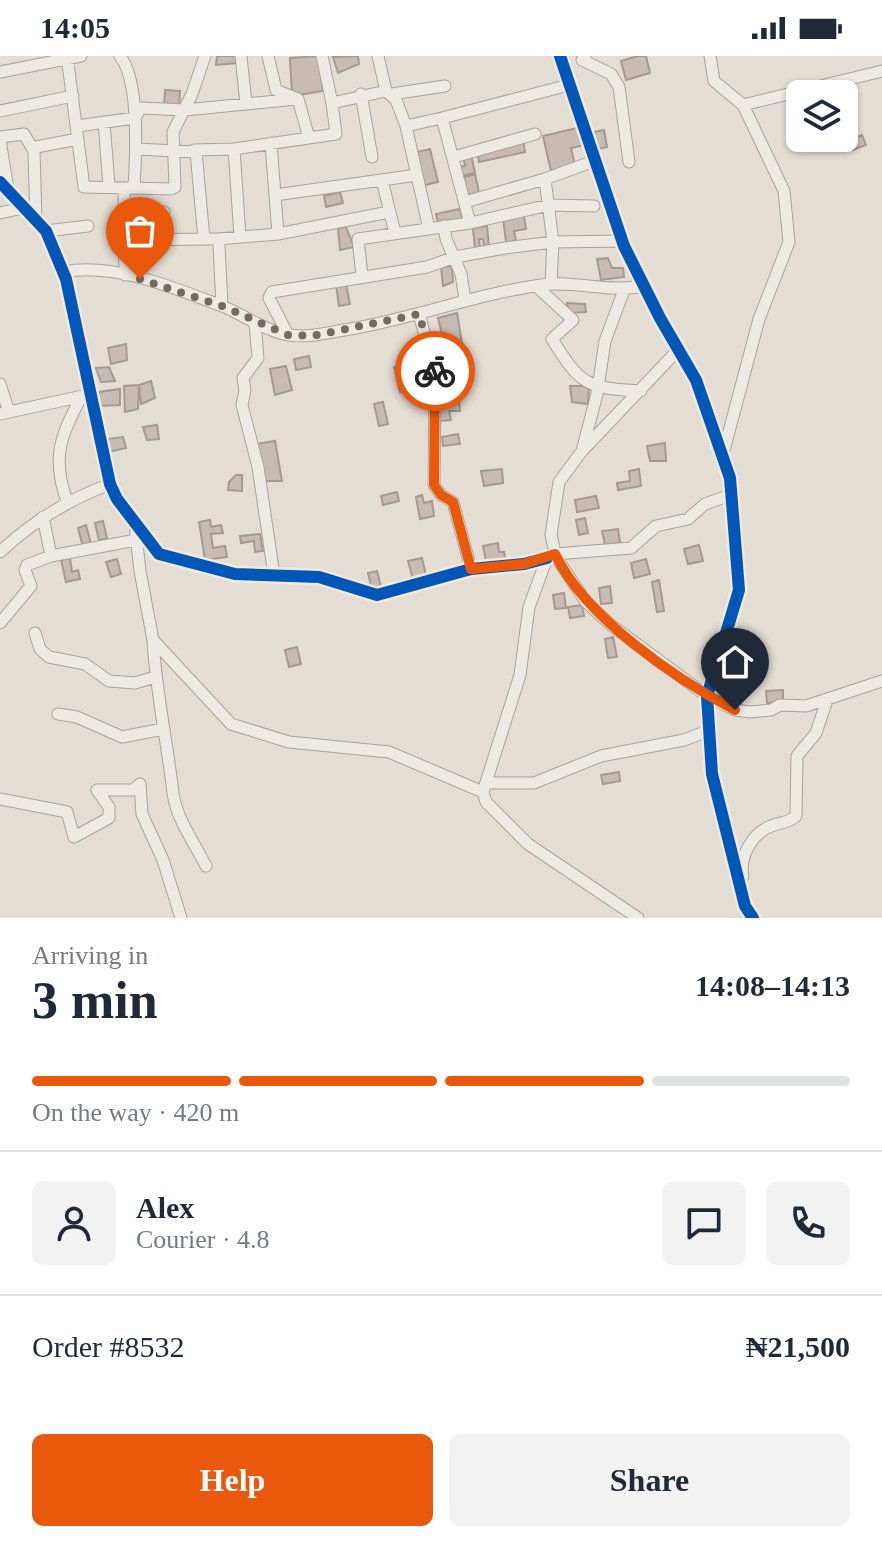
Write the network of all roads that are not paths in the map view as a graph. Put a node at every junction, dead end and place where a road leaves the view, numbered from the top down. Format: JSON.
{"nodes":[{"id":1,"x":67,"y":56,"type":"edge"},
{"id":2,"x":81,"y":56,"type":"edge"},
{"id":3,"x":120,"y":56,"type":"edge"},
{"id":4,"x":205,"y":56,"type":"edge"},
{"id":5,"x":241,"y":56,"type":"edge"},
{"id":6,"x":268,"y":56,"type":"edge"},
{"id":7,"x":322,"y":56,"type":"edge"},
{"id":8,"x":378,"y":56,"type":"edge"},
{"id":9,"x":560,"y":56,"type":"edge"},
{"id":10,"x":710,"y":56,"type":"edge"},
{"id":11,"x":873,"y":56,"type":"edge"},
{"id":12,"x":581,"y":57,"type":"edge"},
{"id":13,"x":26,"y":60,"type":"edge"},
{"id":14,"x":879,"y":71,"type":"edge"},
{"id":15,"x":0,"y":72,"type":"edge"},
{"id":16,"x":569,"y":85,"type":"junction"},
{"id":17,"x":445,"y":86,"type":"dead end"},
{"id":18,"x":389,"y":93,"type":"junction"},
{"id":19,"x":361,"y":94,"type":"junction"},
{"id":20,"x":73,"y":96,"type":"junction"},
{"id":21,"x":296,"y":99,"type":"junction"},
{"id":22,"x":332,"y":103,"type":"junction"},
{"id":23,"x":246,"y":104,"type":"junction"},
{"id":24,"x":743,"y":105,"type":"junction"},
{"id":25,"x":185,"y":110,"type":"junction"},
{"id":26,"x":0,"y":111,"type":"edge"},
{"id":27,"x":135,"y":118,"type":"junction"},
{"id":28,"x":442,"y":118,"type":"junction"},
{"id":29,"x":104,"y":122,"type":"junction"},
{"id":30,"x":77,"y":126,"type":"junction"},
{"id":31,"x":406,"y":126,"type":"junction"},
{"id":32,"x":535,"y":134,"type":"dead end"},
{"id":33,"x":0,"y":138,"type":"edge"},
{"id":34,"x":309,"y":138,"type":"junction"},
{"id":35,"x":78,"y":139,"type":"junction"},
{"id":36,"x":271,"y":143,"type":"junction"},
{"id":37,"x":136,"y":149,"type":"junction"},
{"id":38,"x":234,"y":149,"type":"junction"},
{"id":39,"x":173,"y":150,"type":"junction"},
{"id":40,"x":194,"y":150,"type":"junction"},
{"id":41,"x":34,"y":151,"type":"junction"},
{"id":42,"x":372,"y":157,"type":"dead end"},
{"id":43,"x":454,"y":157,"type":"junction"},
{"id":44,"x":594,"y":161,"type":"junction"},
{"id":45,"x":629,"y":162,"type":"dead end"},
{"id":46,"x":417,"y":175,"type":"junction"},
{"id":47,"x":545,"y":179,"type":"junction"},
{"id":48,"x":382,"y":180,"type":"junction"},
{"id":49,"x":4,"y":186,"type":"edge"},
{"id":50,"x":109,"y":186,"type":"junction"},
{"id":51,"x":129,"y":188,"type":"junction"},
{"id":52,"x":275,"y":195,"type":"junction"},
{"id":53,"x":465,"y":202,"type":"junction"},
{"id":54,"x":549,"y":205,"type":"junction"},
{"id":55,"x":594,"y":206,"type":"dead end"},
{"id":56,"x":23,"y":208,"type":"junction"},
{"id":57,"x":126,"y":209,"type":"junction"},
{"id":58,"x":164,"y":212,"type":"dead end"},
{"id":59,"x":389,"y":212,"type":"junction"},
{"id":60,"x":0,"y":213,"type":"edge"},
{"id":61,"x":36,"y":221,"type":"junction"},
{"id":62,"x":470,"y":223,"type":"junction"},
{"id":63,"x":88,"y":226,"type":"dead end"},
{"id":64,"x":444,"y":226,"type":"junction"},
{"id":65,"x":429,"y":229,"type":"junction"},
{"id":66,"x":46,"y":231,"type":"junction"},
{"id":67,"x":395,"y":233,"type":"junction"},
{"id":68,"x":278,"y":234,"type":"junction"},
{"id":69,"x":240,"y":237,"type":"junction"},
{"id":70,"x":204,"y":239,"type":"junction"},
{"id":71,"x":218,"y":239,"type":"junction"},
{"id":72,"x":125,"y":240,"type":"junction"},
{"id":73,"x":622,"y":241,"type":"junction"},
{"id":74,"x":553,"y":242,"type":"junction"},
{"id":75,"x":455,"y":257,"type":"junction"},
{"id":76,"x":63,"y":272,"type":"junction"},
{"id":77,"x":125,"y":275,"type":"junction"},
{"id":78,"x":362,"y":276,"type":"junction"},
{"id":79,"x":551,"y":284,"type":"junction"},
{"id":80,"x":536,"y":286,"type":"junction"},
{"id":81,"x":644,"y":286,"type":"junction"},
{"id":82,"x":624,"y":290,"type":"junction"},
{"id":83,"x":465,"y":300,"type":"junction"},
{"id":84,"x":222,"y":306,"type":"junction"},
{"id":85,"x":419,"y":314,"type":"junction"},
{"id":86,"x":255,"y":323,"type":"junction"},
{"id":87,"x":288,"y":335,"type":"junction"},
{"id":88,"x":678,"y":350,"type":"junction"},
{"id":89,"x":0,"y":384,"type":"edge"},
{"id":90,"x":597,"y":389,"type":"junction"},
{"id":91,"x":641,"y":391,"type":"junction"},
{"id":92,"x":86,"y":396,"type":"junction"},
{"id":93,"x":4,"y":413,"type":"edge"},
{"id":94,"x":582,"y":451,"type":"junction"},
{"id":95,"x":723,"y":455,"type":"junction"},
{"id":96,"x":110,"y":484,"type":"junction"},
{"id":97,"x":733,"y":494,"type":"junction"},
{"id":98,"x":67,"y":501,"type":"junction"},
{"id":99,"x":43,"y":517,"type":"junction"},
{"id":100,"x":135,"y":524,"type":"junction"},
{"id":101,"x":136,"y":540,"type":"junction"},
{"id":102,"x":0,"y":552,"type":"edge"},
{"id":103,"x":51,"y":556,"type":"junction"},
{"id":104,"x":551,"y":556,"type":"junction"},
{"id":105,"x":471,"y":569,"type":"junction"},
{"id":106,"x":274,"y":575,"type":"junction"},
{"id":107,"x":0,"y":623,"type":"edge"},
{"id":108,"x":35,"y":633,"type":"dead end"},
{"id":109,"x":153,"y":640,"type":"junction"},
{"id":110,"x":155,"y":677,"type":"junction"},
{"id":111,"x":882,"y":681,"type":"edge"},
{"id":112,"x":707,"y":696,"type":"junction"},
{"id":113,"x":827,"y":700,"type":"junction"},
{"id":114,"x":58,"y":714,"type":"dead end"},
{"id":115,"x":163,"y":729,"type":"junction"},
{"id":116,"x":710,"y":730,"type":"junction"},
{"id":117,"x":484,"y":788,"type":"junction"},
{"id":118,"x":0,"y":799,"type":"edge"},
{"id":119,"x":206,"y":866,"type":"dead end"},
{"id":120,"x":743,"y":876,"type":"dead end"},
{"id":121,"x":181,"y":918,"type":"edge"},
{"id":122,"x":638,"y":918,"type":"edge"},
{"id":123,"x":753,"y":918,"type":"edge"}],
"edges":[{"from":1,"to":2,"type":"street"},
{"from":1,"to":13,"type":"street"},
{"from":1,"to":20,"type":"street"},
{"from":3,"to":27,"type":"street"},
{"from":4,"to":25,"type":"street"},
{"from":5,"to":23,"type":"street"},
{"from":6,"to":21,"type":"street"},
{"from":7,"to":22,"type":"street"},
{"from":8,"to":18,"type":"street"},
{"from":9,"to":16,"type":"street"},
{"from":10,"to":24,"type":"street"},
{"from":11,"to":14,"type":"street"},
{"from":12,"to":45,"type":"street"},
{"from":13,"to":15,"type":"street"},
{"from":14,"to":24,"type":"street"},
{"from":16,"to":28,"type":"street"},
{"from":16,"to":44,"type":"street"},
{"from":17,"to":18,"type":"street"},
{"from":18,"to":19,"type":"street"},
{"from":18,"to":31,"type":"street"},
{"from":19,"to":22,"type":"street"},
{"from":19,"to":42,"type":"street"},
{"from":20,"to":26,"type":"street"},
{"from":20,"to":30,"type":"street"},
{"from":21,"to":23,"type":"street"},
{"from":21,"to":34,"type":"street"},
{"from":22,"to":34,"type":"street"},
{"from":23,"to":25,"type":"street"},
{"from":24,"to":95,"type":"street"},
{"from":25,"to":27,"type":"street"},
{"from":25,"to":39,"type":"street"},
{"from":27,"to":29,"type":"street"},
{"from":27,"to":37,"type":"street"},
{"from":28,"to":31,"type":"street"},
{"from":28,"to":43,"type":"street"},
{"from":29,"to":30,"type":"street"},
{"from":29,"to":50,"type":"street"},
{"from":30,"to":35,"type":"street"},
{"from":31,"to":46,"type":"street"},
{"from":32,"to":43,"type":"street"},
{"from":33,"to":41,"type":"street"},
{"from":33,"to":49,"type":"street"},
{"from":34,"to":36,"type":"street"},
{"from":35,"to":41,"type":"street"},
{"from":35,"to":50,"type":"street"},
{"from":36,"to":38,"type":"street"},
{"from":36,"to":52,"type":"street"},
{"from":37,"to":39,"type":"street"},
{"from":37,"to":51,"type":"street"},
{"from":38,"to":40,"type":"street"},
{"from":38,"to":69,"type":"street"},
{"from":39,"to":40,"type":"street"},
{"from":39,"to":51,"type":"street"},
{"from":40,"to":70,"type":"street"},
{"from":41,"to":61,"type":"street"},
{"from":43,"to":53,"type":"street"},
{"from":44,"to":47,"type":"street"},
{"from":44,"to":73,"type":"street"},
{"from":46,"to":48,"type":"street"},
{"from":46,"to":65,"type":"street"},
{"from":47,"to":53,"type":"street"},
{"from":47,"to":54,"type":"street"},
{"from":48,"to":52,"type":"street"},
{"from":48,"to":59,"type":"street"},
{"from":49,"to":56,"type":"street"},
{"from":50,"to":51,"type":"street"},
{"from":51,"to":57,"type":"street"},
{"from":52,"to":68,"type":"street"},
{"from":53,"to":62,"type":"street"},
{"from":54,"to":55,"type":"street"},
{"from":54,"to":62,"type":"street"},
{"from":54,"to":74,"type":"street"},
{"from":56,"to":60,"type":"street"},
{"from":56,"to":61,"type":"street"},
{"from":57,"to":58,"type":"street"},
{"from":57,"to":72,"type":"street"},
{"from":59,"to":67,"type":"street"},
{"from":59,"to":68,"type":"street"},
{"from":61,"to":66,"type":"street"},
{"from":62,"to":64,"type":"street"},
{"from":63,"to":66,"type":"street"},
{"from":64,"to":65,"type":"street"},
{"from":64,"to":75,"type":"street"},
{"from":65,"to":67,"type":"street"},
{"from":66,"to":76,"type":"street"},
{"from":67,"to":78,"type":"street"},
{"from":68,"to":69,"type":"street"},
{"from":69,"to":71,"type":"street"},
{"from":70,"to":71,"type":"street"},
{"from":70,"to":72,"type":"street"},
{"from":71,"to":84,"type":"street"},
{"from":72,"to":77,"type":"street"},
{"from":73,"to":74,"type":"street"},
{"from":73,"to":81,"type":"street"},
{"from":74,"to":75,"type":"street"},
{"from":74,"to":79,"type":"street"},
{"from":75,"to":78,"type":"street"},
{"from":75,"to":83,"type":"street"},
{"from":76,"to":77,"type":"street"},
{"from":76,"to":92,"type":"street"},
{"from":77,"to":84,"type":"street"},
{"from":78,"to":87,"type":"street"},
{"from":79,"to":80,"type":"street"},
{"from":79,"to":82,"type":"street"},
{"from":80,"to":83,"type":"street"},
{"from":80,"to":90,"type":"street"},
{"from":81,"to":82,"type":"street"},
{"from":81,"to":88,"type":"street"},
{"from":82,"to":90,"type":"street"},
{"from":83,"to":85,"type":"street"},
{"from":84,"to":86,"type":"street"},
{"from":85,"to":87,"type":"street"},
{"from":85,"to":105,"type":"street"},
{"from":86,"to":87,"type":"street"},
{"from":86,"to":106,"type":"street"},
{"from":88,"to":91,"type":"street"},
{"from":88,"to":95,"type":"street"},
{"from":89,"to":93,"type":"street"},
{"from":90,"to":91,"type":"street"},
{"from":90,"to":94,"type":"street"},
{"from":91,"to":94,"type":"street"},
{"from":92,"to":93,"type":"street"},
{"from":92,"to":96,"type":"street"},
{"from":92,"to":98,"type":"street"},
{"from":94,"to":104,"type":"street"},
{"from":95,"to":97,"type":"street"},
{"from":96,"to":98,"type":"street"},
{"from":96,"to":100,"type":"street"},
{"from":97,"to":104,"type":"street"},
{"from":97,"to":112,"type":"street"},
{"from":98,"to":99,"type":"street"},
{"from":99,"to":102,"type":"street"},
{"from":99,"to":103,"type":"street"},
{"from":100,"to":101,"type":"street"},
{"from":100,"to":106,"type":"street"},
{"from":101,"to":103,"type":"street"},
{"from":101,"to":109,"type":"street"},
{"from":103,"to":107,"type":"street"},
{"from":104,"to":105,"type":"street"},
{"from":104,"to":112,"type":"street"},
{"from":104,"to":117,"type":"street"},
{"from":105,"to":106,"type":"street"},
{"from":108,"to":110,"type":"street"},
{"from":109,"to":110,"type":"street"},
{"from":109,"to":117,"type":"street"},
{"from":110,"to":115,"type":"street"},
{"from":111,"to":113,"type":"street"},
{"from":112,"to":113,"type":"street"},
{"from":112,"to":116,"type":"street"},
{"from":113,"to":120,"type":"street"},
{"from":114,"to":115,"type":"street"},
{"from":115,"to":119,"type":"street"},
{"from":116,"to":117,"type":"street"},
{"from":116,"to":123,"type":"street"},
{"from":117,"to":122,"type":"street"},
{"from":118,"to":121,"type":"street"}]}
